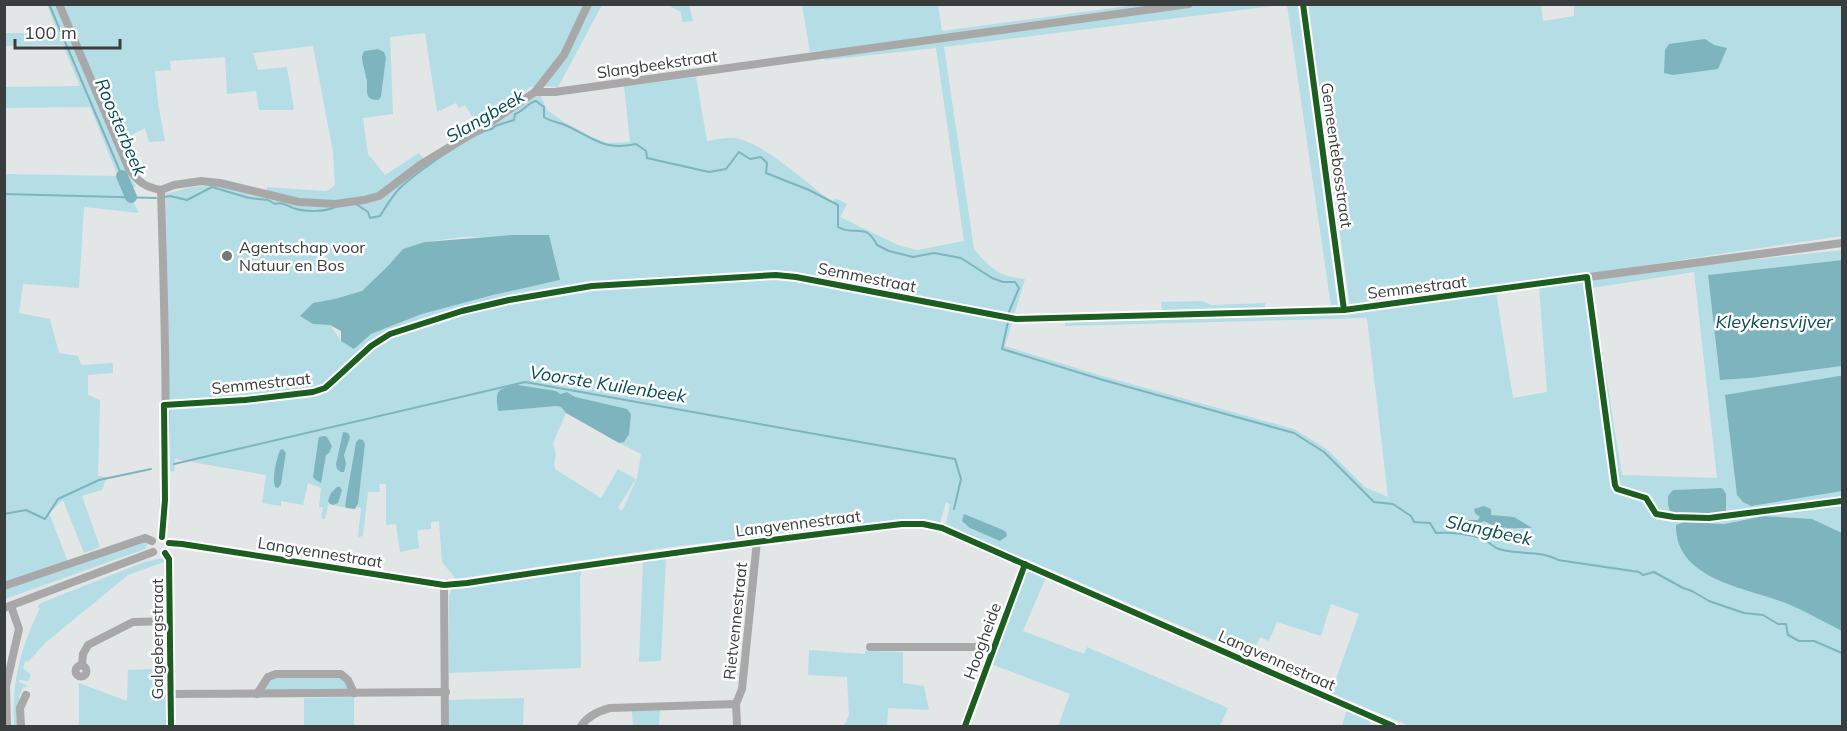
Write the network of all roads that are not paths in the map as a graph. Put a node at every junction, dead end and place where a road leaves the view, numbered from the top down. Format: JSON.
{"nodes":[{"id":1,"x":59,"y":4,"type":"edge"},
{"id":2,"x":588,"y":4,"type":"edge"},
{"id":3,"x":1189,"y":4,"type":"edge"},
{"id":4,"x":1303,"y":4,"type":"edge"},
{"id":5,"x":535,"y":92,"type":"junction"},
{"id":6,"x":160,"y":190,"type":"junction"},
{"id":7,"x":1842,"y":243,"type":"edge"},
{"id":8,"x":1344,"y":310,"type":"junction"},
{"id":9,"x":164,"y":405,"type":"junction"},
{"id":10,"x":162,"y":537,"type":"junction"},
{"id":11,"x":152,"y":541,"type":"junction"},
{"id":12,"x":757,"y":541,"type":"junction"},
{"id":13,"x":169,"y":543,"type":"junction"},
{"id":14,"x":153,"y":552,"type":"junction"},
{"id":15,"x":165,"y":553,"type":"junction"},
{"id":16,"x":1025,"y":564,"type":"junction"},
{"id":17,"x":444,"y":585,"type":"junction"},
{"id":18,"x":4,"y":586,"type":"edge"},
{"id":19,"x":8,"y":607,"type":"edge"},
{"id":20,"x":170,"y":621,"type":"junction"},
{"id":21,"x":870,"y":647,"type":"dead end"},
{"id":22,"x":994,"y":649,"type":"junction"},
{"id":23,"x":82,"y":665,"type":"dead end"},
{"id":24,"x":446,"y":692,"type":"junction"},
{"id":25,"x":354,"y":693,"type":"junction"},
{"id":26,"x":171,"y":694,"type":"junction"},
{"id":27,"x":257,"y":694,"type":"junction"},
{"id":28,"x":26,"y":695,"type":"dead end"},
{"id":29,"x":736,"y":704,"type":"junction"},
{"id":30,"x":590,"y":717,"type":"junction"},
{"id":31,"x":7,"y":726,"type":"edge"},
{"id":32,"x":21,"y":726,"type":"edge"},
{"id":33,"x":171,"y":726,"type":"edge"},
{"id":34,"x":446,"y":726,"type":"edge"},
{"id":35,"x":581,"y":726,"type":"edge"},
{"id":36,"x":594,"y":726,"type":"edge"},
{"id":37,"x":737,"y":726,"type":"edge"},
{"id":38,"x":965,"y":726,"type":"edge"},
{"id":39,"x":1393,"y":726,"type":"edge"}],
"edges":[{"from":1,"to":6,"type":"street"},
{"from":2,"to":5,"type":"street"},
{"from":3,"to":5,"type":"street","name":"Slangbeekstraat"},
{"from":4,"to":8,"type":"street","name":"Gemeentebosstraat"},
{"from":5,"to":6,"type":"street"},
{"from":6,"to":9,"type":"street"},
{"from":7,"to":8,"type":"street","name":"Semmestraat"},
{"from":8,"to":9,"type":"street","name":"Semmestraat"},
{"from":9,"to":10,"type":"street"},
{"from":10,"to":11,"type":"street"},
{"from":10,"to":13,"type":"street"},
{"from":11,"to":14,"type":"street"},
{"from":11,"to":18,"type":"street"},
{"from":12,"to":16,"type":"street","name":"Langvennestraat"},
{"from":12,"to":17,"type":"street","name":"Langvennestraat"},
{"from":12,"to":29,"type":"street","name":"Rietvennestraat"},
{"from":13,"to":15,"type":"street"},
{"from":13,"to":17,"type":"street","name":"Langvennestraat"},
{"from":14,"to":15,"type":"street"},
{"from":14,"to":19,"type":"street"},
{"from":15,"to":20,"type":"street","name":"Galgebergstraat"},
{"from":16,"to":22,"type":"street","name":"Hoogheide"},
{"from":16,"to":39,"type":"street","name":"Langvennestraat"},
{"from":17,"to":24,"type":"street"},
{"from":19,"to":31,"type":"street"},
{"from":20,"to":23,"type":"street"},
{"from":20,"to":26,"type":"street","name":"Galgebergstraat"},
{"from":21,"to":22,"type":"street"},
{"from":22,"to":38,"type":"street","name":"Hoogheide"},
{"from":24,"to":25,"type":"street"},
{"from":24,"to":34,"type":"street"},
{"from":25,"to":27,"type":"street"},
{"from":25,"to":27,"type":"street"},
{"from":26,"to":27,"type":"street"},
{"from":26,"to":33,"type":"street","name":"Galgebergstraat"},
{"from":28,"to":32,"type":"street"},
{"from":29,"to":30,"type":"street","name":"Rietvennestraat"},
{"from":29,"to":37,"type":"street","name":"Rietvennestraat"},
{"from":30,"to":35,"type":"street"},
{"from":30,"to":36,"type":"street"}]}
